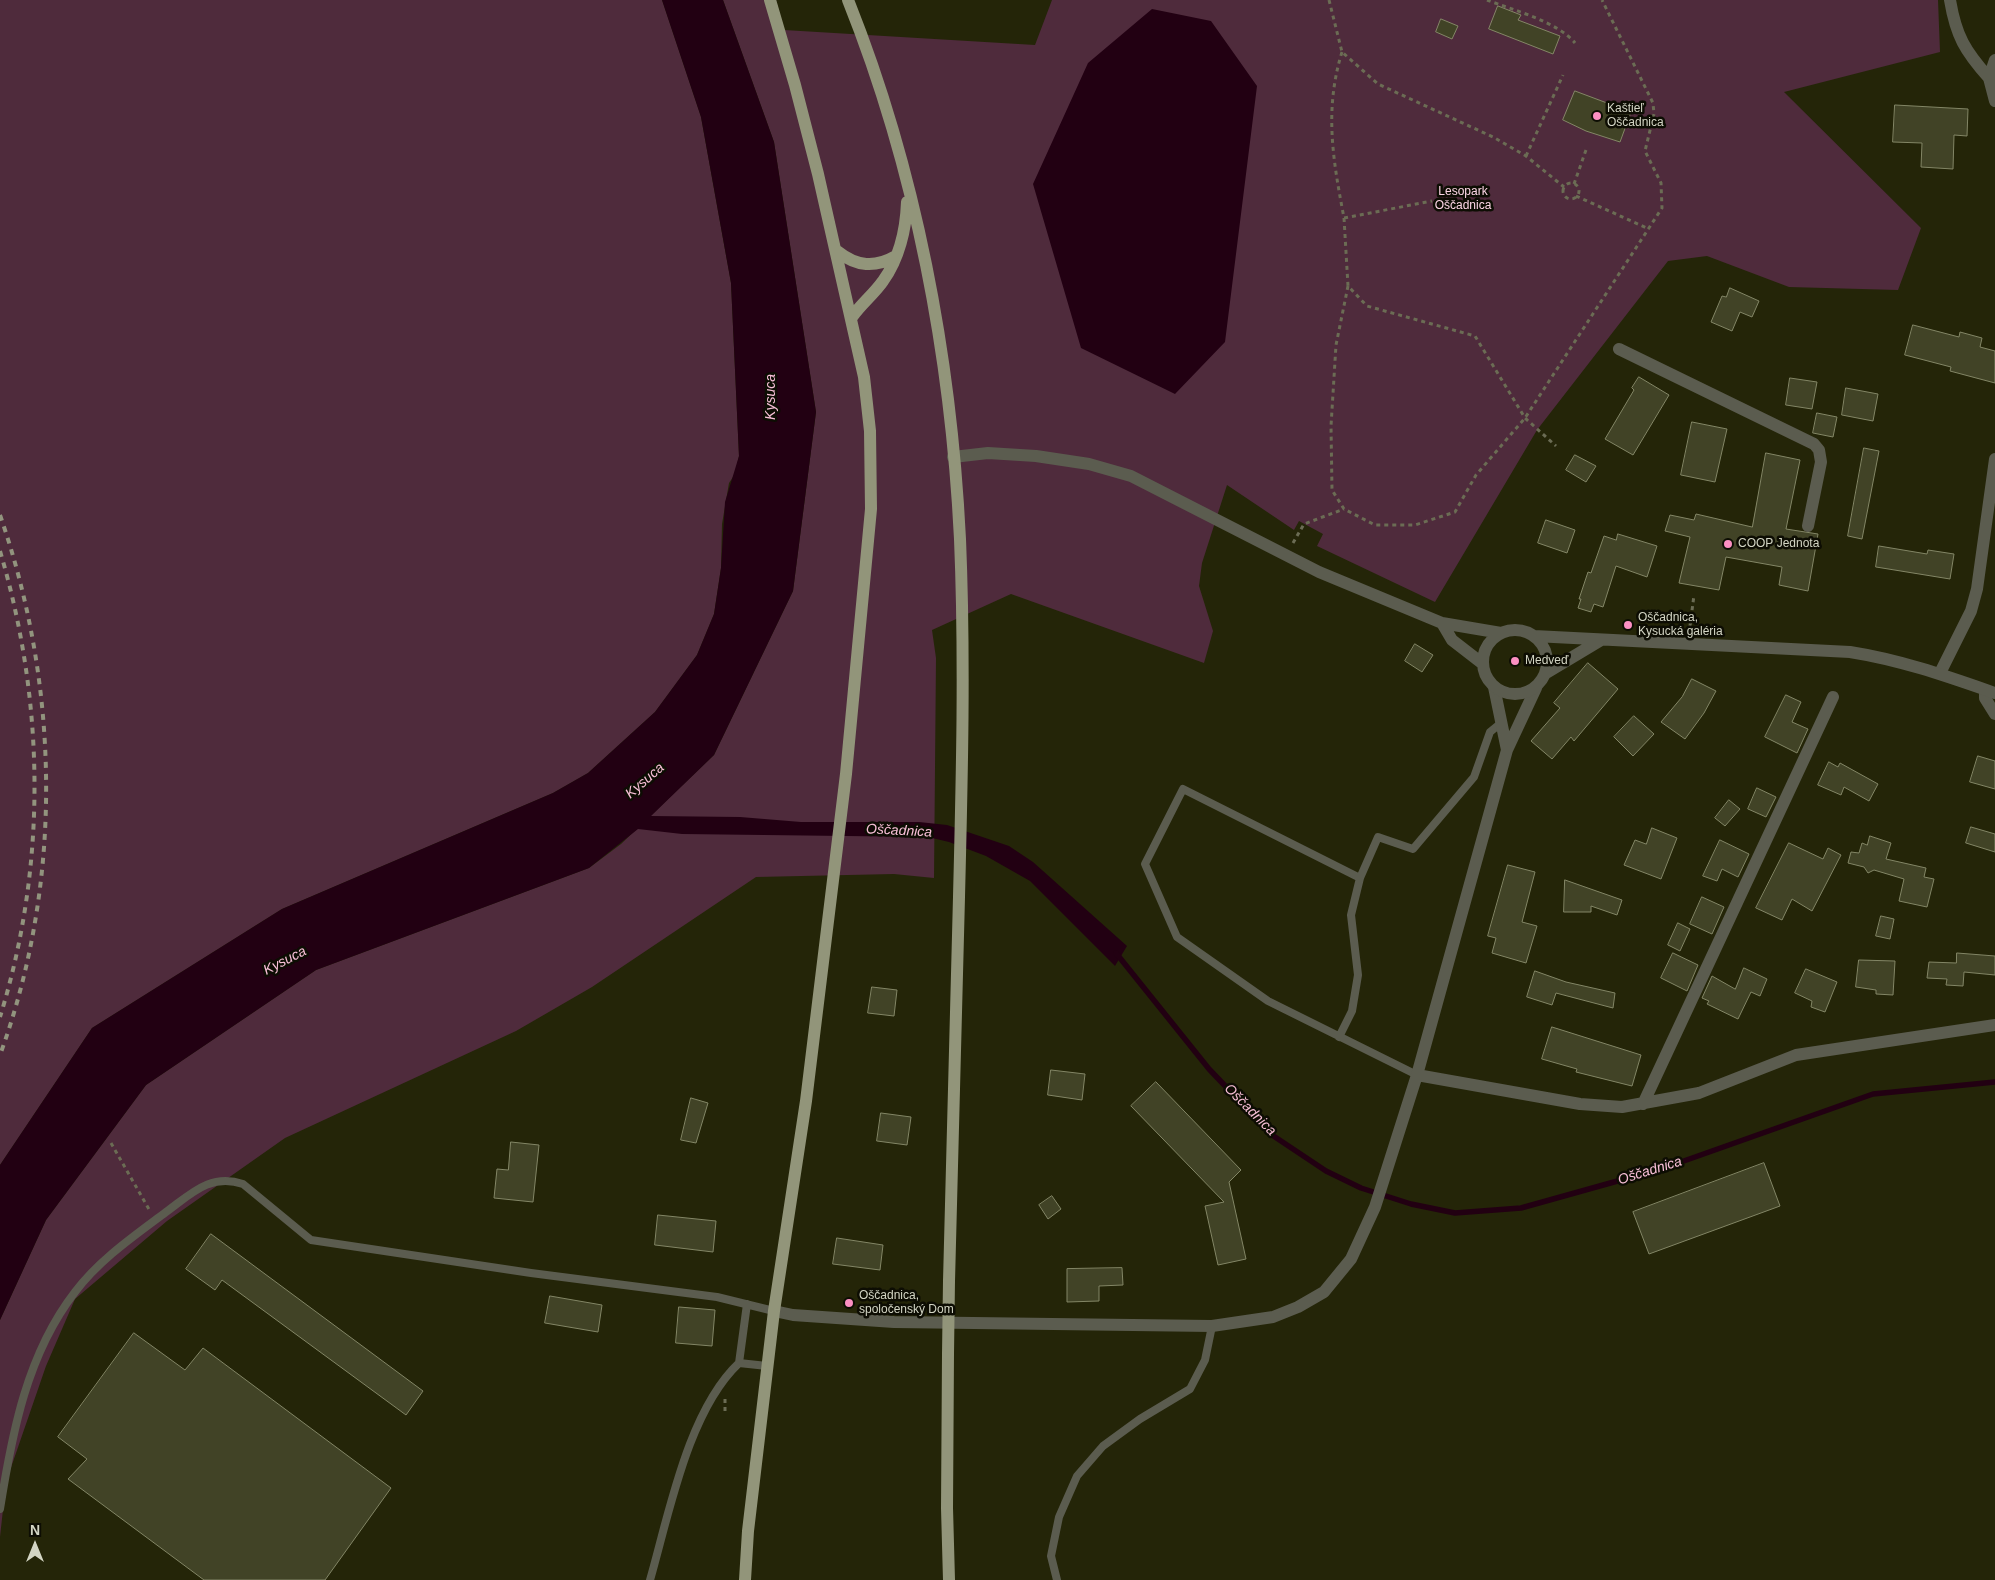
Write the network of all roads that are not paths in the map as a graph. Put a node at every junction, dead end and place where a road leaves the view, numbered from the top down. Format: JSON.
{"nodes":[{"id":1,"x":770,"y":0,"type":"edge"},
{"id":2,"x":848,"y":0,"type":"edge"},
{"id":3,"x":1950,"y":0,"type":"edge"},
{"id":4,"x":1995,"y":60,"type":"edge"},
{"id":5,"x":1989,"y":78,"type":"junction"},
{"id":6,"x":1995,"y":101,"type":"edge"},
{"id":7,"x":908,"y":188,"type":"junction"},
{"id":8,"x":837,"y":251,"type":"junction"},
{"id":9,"x":896,"y":256,"type":"junction"},
{"id":10,"x":852,"y":317,"type":"junction"},
{"id":11,"x":1619,"y":349,"type":"dead end"},
{"id":12,"x":953,"y":457,"type":"junction"},
{"id":13,"x":1995,"y":459,"type":"edge"},
{"id":14,"x":1808,"y":526,"type":"dead end"},
{"id":15,"x":1442,"y":622,"type":"junction"},
{"id":16,"x":1501,"y":633,"type":"junction"},
{"id":17,"x":1534,"y":636,"type":"junction"},
{"id":18,"x":1601,"y":640,"type":"junction"},
{"id":19,"x":1483,"y":664,"type":"junction"},
{"id":20,"x":1546,"y":673,"type":"junction"},
{"id":21,"x":1940,"y":673,"type":"junction"},
{"id":22,"x":1494,"y":687,"type":"junction"},
{"id":23,"x":1536,"y":688,"type":"junction"},
{"id":24,"x":1990,"y":691,"type":"edge"},
{"id":25,"x":1833,"y":697,"type":"dead end"},
{"id":26,"x":1995,"y":714,"type":"edge"},
{"id":27,"x":1502,"y":723,"type":"junction"},
{"id":28,"x":1507,"y":750,"type":"junction"},
{"id":29,"x":1360,"y":878,"type":"junction"},
{"id":30,"x":1995,"y":1025,"type":"edge"},
{"id":31,"x":1339,"y":1037,"type":"junction"},
{"id":32,"x":1417,"y":1075,"type":"junction"},
{"id":33,"x":1644,"y":1104,"type":"junction"},
{"id":34,"x":747,"y":1304,"type":"junction"},
{"id":35,"x":774,"y":1311,"type":"junction"},
{"id":36,"x":1212,"y":1326,"type":"junction"},
{"id":37,"x":739,"y":1364,"type":"junction"},
{"id":38,"x":767,"y":1366,"type":"junction"},
{"id":39,"x":0,"y":1509,"type":"edge"},
{"id":40,"x":650,"y":1580,"type":"edge"},
{"id":41,"x":745,"y":1580,"type":"edge"},
{"id":42,"x":949,"y":1580,"type":"edge"},
{"id":43,"x":1057,"y":1580,"type":"edge"}],
"edges":[{"from":1,"to":8,"type":"main road"},
{"from":2,"to":7,"type":"main road"},
{"from":3,"to":5,"type":"street"},
{"from":4,"to":5,"type":"street"},
{"from":5,"to":6,"type":"street"},
{"from":7,"to":9,"type":"main road"},
{"from":7,"to":12,"type":"main road"},
{"from":8,"to":9,"type":"main road"},
{"from":8,"to":10,"type":"main road"},
{"from":9,"to":10,"type":"main road"},
{"from":10,"to":35,"type":"main road"},
{"from":11,"to":14,"type":"street"},
{"from":12,"to":15,"type":"street"},
{"from":12,"to":42,"type":"main road","bridge":true},
{"from":13,"to":21,"type":"street"},
{"from":15,"to":16,"type":"street"},
{"from":15,"to":19,"type":"street"},
{"from":16,"to":17,"type":"street"},
{"from":16,"to":19,"type":"street"},
{"from":17,"to":18,"type":"street"},
{"from":17,"to":20,"type":"street"},
{"from":18,"to":20,"type":"street"},
{"from":18,"to":21,"type":"street"},
{"from":19,"to":22,"type":"street"},
{"from":20,"to":23,"type":"street"},
{"from":21,"to":24,"type":"street"},
{"from":22,"to":23,"type":"street"},
{"from":22,"to":27,"type":"street"},
{"from":23,"to":28,"type":"street"},
{"from":24,"to":26,"type":"street"},
{"from":25,"to":33,"type":"street"},
{"from":27,"to":28,"type":"street"},
{"from":27,"to":29,"type":"lane"},
{"from":28,"to":32,"type":"street"},
{"from":29,"to":31,"type":"lane"},
{"from":29,"to":31,"type":"lane"},
{"from":30,"to":33,"type":"street"},
{"from":31,"to":32,"type":"lane"},
{"from":32,"to":33,"type":"street"},
{"from":32,"to":36,"type":"street"},
{"from":34,"to":35,"type":"lane"},
{"from":34,"to":37,"type":"lane"},
{"from":34,"to":39,"type":"lane"},
{"from":35,"to":36,"type":"street"},
{"from":35,"to":38,"type":"main road"},
{"from":36,"to":43,"type":"lane"},
{"from":37,"to":38,"type":"lane"},
{"from":37,"to":40,"type":"lane"},
{"from":38,"to":41,"type":"main road"}]}
